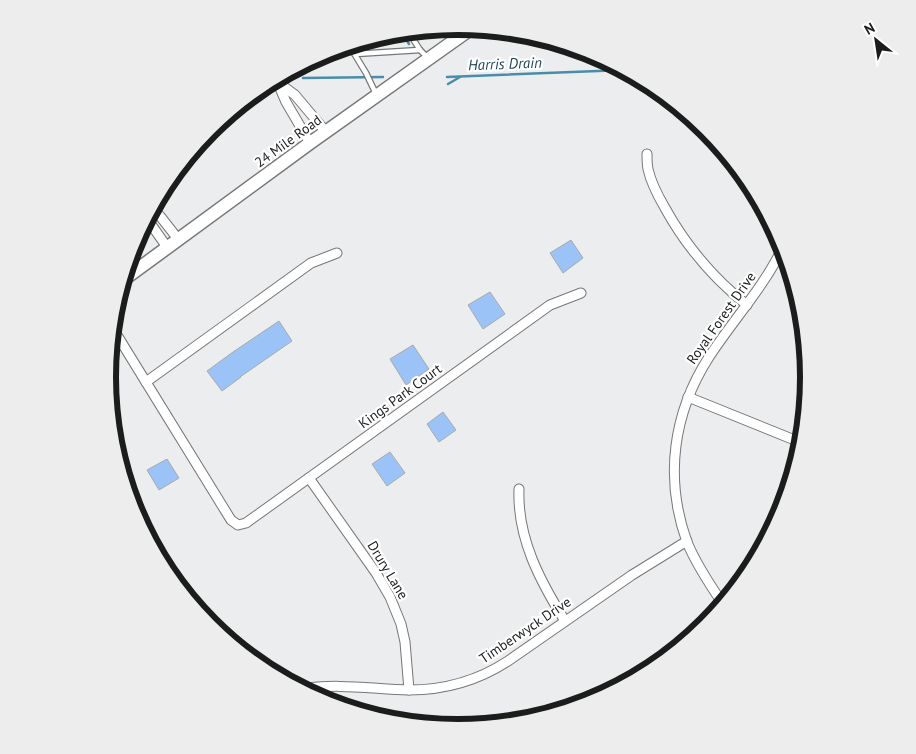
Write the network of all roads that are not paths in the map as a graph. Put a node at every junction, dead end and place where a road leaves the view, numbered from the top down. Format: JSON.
{"nodes":[{"id":1,"x":458,"y":35,"type":"edge"},
{"id":2,"x":413,"y":38,"type":"edge"},
{"id":3,"x":354,"y":51,"type":"edge"},
{"id":4,"x":356,"y":54,"type":"junction"},
{"id":5,"x":424,"y":54,"type":"junction"},
{"id":6,"x":282,"y":84,"type":"edge"},
{"id":7,"x":279,"y":86,"type":"edge"},
{"id":8,"x":377,"y":96,"type":"junction"},
{"id":9,"x":326,"y":132,"type":"junction"},
{"id":10,"x":310,"y":143,"type":"junction"},
{"id":11,"x":647,"y":154,"type":"dead end"},
{"id":12,"x":157,"y":215,"type":"edge"},
{"id":13,"x":152,"y":225,"type":"edge"},
{"id":14,"x":173,"y":243,"type":"junction"},
{"id":15,"x":337,"y":253,"type":"dead end"},
{"id":16,"x":778,"y":256,"type":"edge"},
{"id":17,"x":132,"y":273,"type":"edge"},
{"id":18,"x":581,"y":293,"type":"dead end"},
{"id":19,"x":747,"y":305,"type":"junction"},
{"id":20,"x":119,"y":338,"type":"edge"},
{"id":21,"x":146,"y":382,"type":"junction"},
{"id":22,"x":688,"y":397,"type":"junction"},
{"id":23,"x":794,"y":440,"type":"edge"},
{"id":24,"x":309,"y":478,"type":"junction"},
{"id":25,"x":519,"y":489,"type":"dead end"},
{"id":26,"x":687,"y":541,"type":"junction"},
{"id":27,"x":719,"y":597,"type":"edge"},
{"id":28,"x":565,"y":621,"type":"junction"},
{"id":29,"x":315,"y":687,"type":"edge"},
{"id":30,"x":409,"y":690,"type":"junction"}],
"edges":[{"from":1,"to":5,"type":"street","name":"24 Mile Road"},
{"from":2,"to":5,"type":"lane"},
{"from":3,"to":4,"type":"lane"},
{"from":4,"to":5,"type":"lane"},
{"from":4,"to":8,"type":"lane"},
{"from":5,"to":8,"type":"street","name":"24 Mile Road"},
{"from":6,"to":9,"type":"street"},
{"from":7,"to":10,"type":"street"},
{"from":8,"to":9,"type":"street","name":"24 Mile Road"},
{"from":9,"to":10,"type":"street","name":"24 Mile Road"},
{"from":10,"to":14,"type":"street","name":"24 Mile Road"},
{"from":11,"to":19,"type":"street"},
{"from":12,"to":14,"type":"street"},
{"from":13,"to":14,"type":"street"},
{"from":14,"to":17,"type":"street","name":"24 Mile Road"},
{"from":15,"to":21,"type":"street"},
{"from":16,"to":19,"type":"street","name":"Royal Forest Drive"},
{"from":18,"to":24,"type":"street","name":"Kings Park Court"},
{"from":19,"to":22,"type":"street","name":"Royal Forest Drive"},
{"from":20,"to":21,"type":"street"},
{"from":21,"to":24,"type":"street","name":"Kings Park Court"},
{"from":22,"to":23,"type":"street"},
{"from":22,"to":26,"type":"street","name":"Royal Forest Drive"},
{"from":24,"to":30,"type":"street","name":"Drury Lane"},
{"from":25,"to":28,"type":"street"},
{"from":26,"to":27,"type":"street","name":"Royal Forest Drive"},
{"from":26,"to":28,"type":"street","name":"Timberwyck Drive"},
{"from":28,"to":30,"type":"street","name":"Timberwyck Drive"},
{"from":29,"to":30,"type":"street","name":"Timberwyck Drive"}]}
